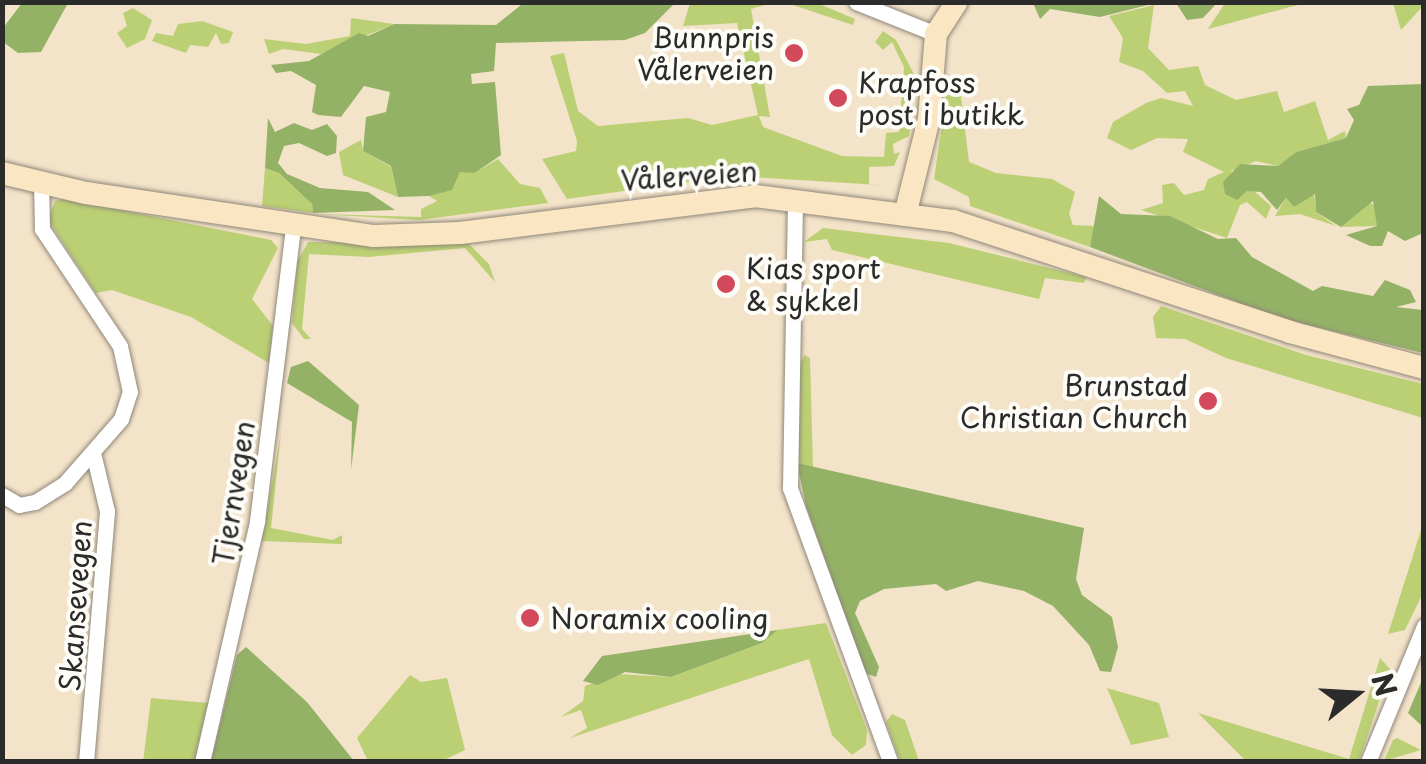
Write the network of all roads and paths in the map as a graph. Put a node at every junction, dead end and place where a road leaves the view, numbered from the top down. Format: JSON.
{"nodes":[{"id":1,"x":856,"y":2,"type":"edge"},
{"id":2,"x":957,"y":2,"type":"edge"},
{"id":3,"x":936,"y":34,"type":"junction"},
{"id":4,"x":2,"y":173,"type":"edge"},
{"id":5,"x":41,"y":184,"type":"junction"},
{"id":6,"x":796,"y":202,"type":"junction"},
{"id":7,"x":905,"y":215,"type":"junction"},
{"id":8,"x":293,"y":228,"type":"junction"},
{"id":9,"x":1424,"y":368,"type":"edge"},
{"id":10,"x":94,"y":456,"type":"junction"},
{"id":11,"x":4,"y":499,"type":"edge"},
{"id":12,"x":1424,"y":626,"type":"edge"},
{"id":13,"x":86,"y":762,"type":"edge"},
{"id":14,"x":202,"y":762,"type":"edge"},
{"id":15,"x":890,"y":762,"type":"edge"},
{"id":16,"x":1368,"y":762,"type":"edge"}],
"edges":[{"from":1,"to":3,"type":"street"},
{"from":2,"to":3,"type":"street"},
{"from":3,"to":7,"type":"street"},
{"from":4,"to":5,"type":"street","name":"Vålerveien"},
{"from":5,"to":8,"type":"street","name":"Vålerveien"},
{"from":5,"to":10,"type":"street","name":"Skansevegen"},
{"from":6,"to":7,"type":"street","name":"Vålerveien"},
{"from":6,"to":8,"type":"street","name":"Vålerveien"},
{"from":6,"to":15,"type":"street"},
{"from":7,"to":9,"type":"street","name":"Vålerveien"},
{"from":8,"to":14,"type":"street","name":"Tjernvegen"},
{"from":10,"to":11,"type":"street","name":"Skansevegen"},
{"from":10,"to":13,"type":"street","name":"Skansevegen"},
{"from":12,"to":16,"type":"street"}]}
